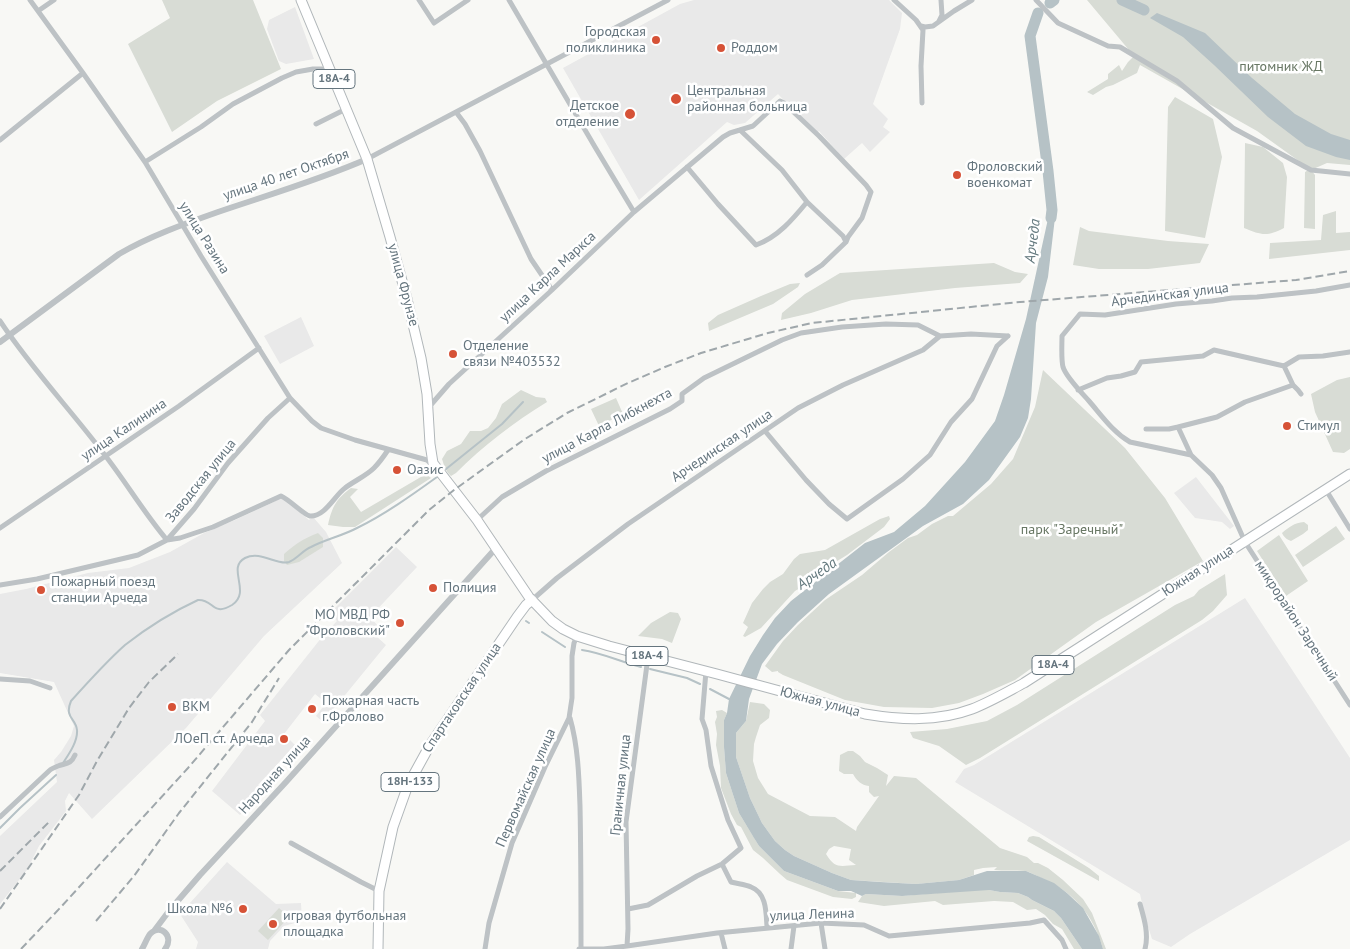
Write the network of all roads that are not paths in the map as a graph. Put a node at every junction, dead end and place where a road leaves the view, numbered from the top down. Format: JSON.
{"nodes":[{"id":1,"x":30,"y":0,"type":"edge"},
{"id":2,"x":54,"y":0,"type":"edge"},
{"id":3,"x":301,"y":0,"type":"edge"},
{"id":4,"x":419,"y":0,"type":"edge"},
{"id":5,"x":468,"y":0,"type":"edge"},
{"id":6,"x":509,"y":0,"type":"edge"},
{"id":7,"x":668,"y":0,"type":"edge"},
{"id":8,"x":894,"y":0,"type":"edge"},
{"id":9,"x":941,"y":0,"type":"edge"},
{"id":10,"x":972,"y":0,"type":"edge"},
{"id":11,"x":1036,"y":0,"type":"edge"},
{"id":12,"x":38,"y":11,"type":"junction"},
{"id":13,"x":938,"y":23,"type":"junction"},
{"id":14,"x":921,"y":26,"type":"junction"},
{"id":15,"x":547,"y":64,"type":"junction"},
{"id":16,"x":329,"y":68,"type":"junction"},
{"id":17,"x":83,"y":73,"type":"junction"},
{"id":18,"x":922,"y":103,"type":"dead end"},
{"id":19,"x":346,"y":109,"type":"junction"},
{"id":20,"x":456,"y":112,"type":"junction"},
{"id":21,"x":316,"y":124,"type":"dead end"},
{"id":22,"x":740,"y":130,"type":"junction"},
{"id":23,"x":0,"y":140,"type":"edge"},
{"id":24,"x":367,"y":159,"type":"junction"},
{"id":25,"x":145,"y":162,"type":"junction"},
{"id":26,"x":687,"y":167,"type":"junction"},
{"id":27,"x":1350,"y":174,"type":"edge"},
{"id":28,"x":807,"y":202,"type":"junction"},
{"id":29,"x":634,"y":212,"type":"junction"},
{"id":30,"x":182,"y":225,"type":"junction"},
{"id":31,"x":846,"y":242,"type":"junction"},
{"id":32,"x":807,"y":276,"type":"dead end"},
{"id":33,"x":1350,"y":285,"type":"edge"},
{"id":34,"x":552,"y":290,"type":"junction"},
{"id":35,"x":0,"y":321,"type":"edge"},
{"id":36,"x":10,"y":335,"type":"junction"},
{"id":37,"x":940,"y":336,"type":"junction"},
{"id":38,"x":0,"y":342,"type":"edge"},
{"id":39,"x":259,"y":348,"type":"junction"},
{"id":40,"x":1350,"y":352,"type":"edge"},
{"id":41,"x":1284,"y":366,"type":"junction"},
{"id":42,"x":1293,"y":385,"type":"junction"},
{"id":43,"x":1078,"y":390,"type":"junction"},
{"id":44,"x":1301,"y":394,"type":"dead end"},
{"id":45,"x":290,"y":398,"type":"junction"},
{"id":46,"x":429,"y":407,"type":"junction"},
{"id":47,"x":1178,"y":427,"type":"junction"},
{"id":48,"x":1146,"y":429,"type":"dead end"},
{"id":49,"x":766,"y":431,"type":"junction"},
{"id":50,"x":388,"y":450,"type":"junction"},
{"id":51,"x":106,"y":455,"type":"junction"},
{"id":52,"x":1191,"y":456,"type":"junction"},
{"id":53,"x":435,"y":466,"type":"junction"},
{"id":54,"x":1350,"y":474,"type":"edge"},
{"id":55,"x":1326,"y":490,"type":"junction"},
{"id":56,"x":477,"y":520,"type":"junction"},
{"id":57,"x":0,"y":528,"type":"edge"},
{"id":58,"x":1350,"y":529,"type":"edge"},
{"id":59,"x":167,"y":540,"type":"junction"},
{"id":60,"x":1245,"y":542,"type":"junction"},
{"id":61,"x":496,"y":548,"type":"junction"},
{"id":62,"x":0,"y":585,"type":"edge"},
{"id":63,"x":532,"y":600,"type":"junction"},
{"id":64,"x":577,"y":636,"type":"junction"},
{"id":65,"x":648,"y":656,"type":"junction"},
{"id":66,"x":706,"y":671,"type":"junction"},
{"id":67,"x":0,"y":679,"type":"edge"},
{"id":68,"x":50,"y":688,"type":"dead end"},
{"id":69,"x":1350,"y":706,"type":"edge"},
{"id":70,"x":570,"y":718,"type":"junction"},
{"id":71,"x":75,"y":755,"type":"dead end"},
{"id":72,"x":0,"y":818,"type":"edge"},
{"id":73,"x":291,"y":843,"type":"dead end"},
{"id":74,"x":722,"y":864,"type":"junction"},
{"id":75,"x":380,"y":891,"type":"junction"},
{"id":76,"x":1140,"y":904,"type":"dead end"},
{"id":77,"x":628,"y":909,"type":"junction"},
{"id":78,"x":168,"y":911,"type":"junction"},
{"id":79,"x":821,"y":923,"type":"junction"},
{"id":80,"x":794,"y":926,"type":"junction"},
{"id":81,"x":768,"y":927,"type":"junction"},
{"id":82,"x":154,"y":931,"type":"junction"},
{"id":83,"x":721,"y":933,"type":"junction"},
{"id":84,"x":167,"y":935,"type":"junction"},
{"id":85,"x":148,"y":938,"type":"junction"},
{"id":86,"x":627,"y":946,"type":"junction"},
{"id":87,"x":150,"y":948,"type":"dead end"},
{"id":88,"x":168,"y":948,"type":"edge"},
{"id":89,"x":142,"y":949,"type":"edge"},
{"id":90,"x":378,"y":949,"type":"edge"},
{"id":91,"x":485,"y":949,"type":"edge"},
{"id":92,"x":580,"y":949,"type":"edge"},
{"id":93,"x":604,"y":949,"type":"edge"},
{"id":94,"x":725,"y":949,"type":"edge"},
{"id":95,"x":791,"y":949,"type":"edge"},
{"id":96,"x":825,"y":949,"type":"edge"},
{"id":97,"x":1066,"y":949,"type":"edge"},
{"id":98,"x":1145,"y":949,"type":"edge"}],
"edges":[{"from":1,"to":12,"type":"street","name":"улица Разина"},
{"from":2,"to":12,"type":"street"},
{"from":3,"to":16,"type":"main road","name":"улица Фрунзе","number":"18А-4"},
{"from":4,"to":5,"type":"street"},
{"from":6,"to":15,"type":"street"},
{"from":7,"to":15,"type":"street","name":"улица 40 лет Октября"},
{"from":8,"to":14,"type":"street"},
{"from":9,"to":13,"type":"street"},
{"from":10,"to":13,"type":"street"},
{"from":11,"to":27,"type":"street"},
{"from":12,"to":17,"type":"street","name":"улица Разина"},
{"from":13,"to":14,"type":"street"},
{"from":14,"to":18,"type":"street"},
{"from":15,"to":20,"type":"street","name":"улица 40 лет Октября"},
{"from":15,"to":29,"type":"street"},
{"from":16,"to":19,"type":"main road","name":"улица Фрунзе","number":"18А-4"},
{"from":16,"to":25,"type":"street"},
{"from":17,"to":23,"type":"street"},
{"from":17,"to":25,"type":"street","name":"улица Разина"},
{"from":19,"to":21,"type":"street"},
{"from":19,"to":24,"type":"main road","name":"улица Фрунзе","number":"18А-4"},
{"from":20,"to":24,"type":"street","name":"улица 40 лет Октября"},
{"from":20,"to":34,"type":"street"},
{"from":22,"to":26,"type":"street","name":"улица Карла Маркса"},
{"from":22,"to":28,"type":"street"},
{"from":22,"to":31,"type":"street","name":"улица Карла Маркса"},
{"from":24,"to":30,"type":"street","name":"улица 40 лет Октября"},
{"from":24,"to":46,"type":"main road","name":"улица Фрунзе","number":"18А-4"},
{"from":25,"to":30,"type":"street","name":"улица Разина"},
{"from":26,"to":28,"type":"street"},
{"from":26,"to":29,"type":"street","name":"улица Карла Маркса"},
{"from":28,"to":31,"type":"street"},
{"from":29,"to":34,"type":"street","name":"улица Карла Маркса"},
{"from":30,"to":36,"type":"street","name":"улица 40 лет Октября"},
{"from":30,"to":39,"type":"street","name":"улица Разина"},
{"from":31,"to":32,"type":"street","name":"улица Карла Маркса"},
{"from":33,"to":43,"type":"street","name":"Арчединская улица"},
{"from":34,"to":46,"type":"street","name":"улица Карла Маркса"},
{"from":35,"to":36,"type":"street"},
{"from":36,"to":38,"type":"street","name":"улица 40 лет Октября"},
{"from":36,"to":51,"type":"street"},
{"from":37,"to":49,"type":"street","name":"Арчединская улица"},
{"from":37,"to":49,"type":"street","name":"улица Карла Либкнехта"},
{"from":37,"to":56,"type":"street","name":"улица Карла Либкнехта"},
{"from":39,"to":45,"type":"street","name":"улица Разина"},
{"from":39,"to":51,"type":"street","name":"улица Калинина"},
{"from":40,"to":41,"type":"street"},
{"from":41,"to":42,"type":"street"},
{"from":41,"to":43,"type":"street"},
{"from":42,"to":44,"type":"street"},
{"from":42,"to":47,"type":"street"},
{"from":43,"to":52,"type":"street","name":"Арчединская улица"},
{"from":45,"to":50,"type":"street","name":"улица Разина"},
{"from":45,"to":59,"type":"street","name":"Заводская улица"},
{"from":46,"to":53,"type":"main road","name":"улица Фрунзе","number":"18А-4"},
{"from":47,"to":48,"type":"street"},
{"from":47,"to":52,"type":"street","name":"Арчединская улица"},
{"from":49,"to":63,"type":"street","name":"Арчединская улица"},
{"from":50,"to":53,"type":"street","name":"улица Разина"},
{"from":50,"to":59,"type":"street"},
{"from":51,"to":57,"type":"street","name":"улица Калинина"},
{"from":51,"to":59,"type":"street"},
{"from":52,"to":60,"type":"street","name":"Арчединская улица"},
{"from":53,"to":56,"type":"main road","name":"Южная улица","number":"18А-4"},
{"from":54,"to":55,"type":"main road","number":"18А-4"},
{"from":55,"to":58,"type":"street"},
{"from":55,"to":60,"type":"main road","number":"18А-4"},
{"from":56,"to":61,"type":"main road","name":"Южная улица","number":"18А-4"},
{"from":59,"to":62,"type":"street","name":"Заводская улица"},
{"from":60,"to":66,"type":"main road","name":"Южная улица","number":"18А-4"},
{"from":60,"to":69,"type":"street","name":"микрорайон Заречный"},
{"from":61,"to":63,"type":"main road","name":"Южная улица","number":"18А-4"},
{"from":61,"to":78,"type":"street","name":"Народная улица"},
{"from":63,"to":64,"type":"main road","name":"Южная улица","number":"18А-4"},
{"from":63,"to":75,"type":"main road","name":"Спартаковская улица","number":"18Н-133"},
{"from":64,"to":65,"type":"main road","name":"Южная улица","number":"18А-4"},
{"from":64,"to":70,"type":"street","name":"Первомайская улица"},
{"from":65,"to":66,"type":"main road","name":"Южная улица","number":"18А-4"},
{"from":65,"to":77,"type":"street","name":"Граничная улица"},
{"from":66,"to":74,"type":"street"},
{"from":67,"to":68,"type":"street"},
{"from":70,"to":91,"type":"street","name":"Первомайская улица"},
{"from":70,"to":92,"type":"street"},
{"from":71,"to":72,"type":"street"},
{"from":73,"to":75,"type":"street"},
{"from":74,"to":77,"type":"street"},
{"from":74,"to":81,"type":"street"},
{"from":75,"to":90,"type":"main road","name":"Спартаковская улица","number":"18Н-133"},
{"from":76,"to":98,"type":"street"},
{"from":77,"to":86,"type":"street","name":"Граничная улица"},
{"from":78,"to":82,"type":"street","name":"Народная улица"},
{"from":78,"to":84,"type":"street"},
{"from":79,"to":80,"type":"street","name":"улица Ленина"},
{"from":79,"to":96,"type":"street"},
{"from":79,"to":97,"type":"street","name":"улица Ленина"},
{"from":80,"to":81,"type":"street","name":"улица Ленина"},
{"from":80,"to":95,"type":"street"},
{"from":81,"to":83,"type":"street","name":"улица Ленина"},
{"from":82,"to":84,"type":"street"},
{"from":82,"to":85,"type":"street","name":"Народная улица"},
{"from":83,"to":86,"type":"street","name":"улица Ленина"},
{"from":83,"to":94,"type":"street"},
{"from":84,"to":88,"type":"street"},
{"from":85,"to":87,"type":"street"},
{"from":85,"to":89,"type":"street"},
{"from":86,"to":93,"type":"street","name":"улица Ленина"},
{"from":92,"to":93,"type":"street","name":"улица Ленина"}]}
